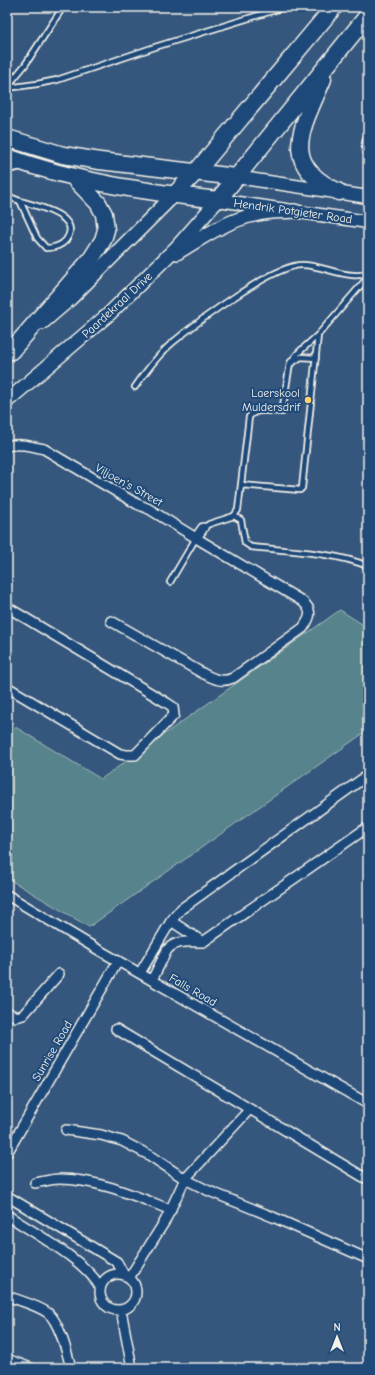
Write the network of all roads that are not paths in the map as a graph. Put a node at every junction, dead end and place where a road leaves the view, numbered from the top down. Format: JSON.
{"nodes":[{"id":1,"x":63,"y":7,"type":"edge"},
{"id":2,"x":284,"y":7,"type":"edge"},
{"id":3,"x":334,"y":7,"type":"edge"},
{"id":4,"x":368,"y":14,"type":"edge"},
{"id":5,"x":331,"y":61,"type":"junction"},
{"id":6,"x":7,"y":88,"type":"edge"},
{"id":7,"x":368,"y":135,"type":"edge"},
{"id":8,"x":7,"y":138,"type":"edge"},
{"id":9,"x":368,"y":155,"type":"edge"},
{"id":10,"x":7,"y":157,"type":"edge"},
{"id":11,"x":31,"y":166,"type":"junction"},
{"id":12,"x":7,"y":170,"type":"edge"},
{"id":13,"x":196,"y":172,"type":"junction"},
{"id":14,"x":73,"y":177,"type":"junction"},
{"id":15,"x":236,"y":177,"type":"junction"},
{"id":16,"x":339,"y":192,"type":"junction"},
{"id":17,"x":174,"y":195,"type":"junction"},
{"id":18,"x":7,"y":196,"type":"edge"},
{"id":19,"x":368,"y":196,"type":"edge"},
{"id":20,"x":20,"y":200,"type":"junction"},
{"id":21,"x":218,"y":200,"type":"junction"},
{"id":22,"x":295,"y":211,"type":"junction"},
{"id":23,"x":368,"y":222,"type":"edge"},
{"id":24,"x":162,"y":262,"type":"junction"},
{"id":25,"x":368,"y":274,"type":"edge"},
{"id":26,"x":368,"y":277,"type":"edge"},
{"id":27,"x":318,"y":335,"type":"junction"},
{"id":28,"x":9,"y":352,"type":"edge"},
{"id":29,"x":316,"y":358,"type":"junction"},
{"id":30,"x":290,"y":363,"type":"junction"},
{"id":31,"x":135,"y":387,"type":"dead end"},
{"id":32,"x":7,"y":401,"type":"edge"},
{"id":33,"x":7,"y":446,"type":"edge"},
{"id":34,"x":241,"y":485,"type":"junction"},
{"id":35,"x":234,"y":516,"type":"junction"},
{"id":36,"x":203,"y":528,"type":"joint"},
{"id":37,"x":196,"y":538,"type":"junction"},
{"id":38,"x":368,"y":566,"type":"edge"},
{"id":39,"x":170,"y":582,"type":"dead end"},
{"id":40,"x":7,"y":607,"type":"edge"},
{"id":41,"x":111,"y":621,"type":"dead end"},
{"id":42,"x":7,"y":687,"type":"edge"},
{"id":43,"x":368,"y":775,"type":"edge"},
{"id":44,"x":368,"y":827,"type":"edge"},
{"id":45,"x":7,"y":895,"type":"edge"},
{"id":46,"x":171,"y":921,"type":"junction"},
{"id":47,"x":203,"y":942,"type":"junction"},
{"id":48,"x":152,"y":953,"type":"junction"},
{"id":49,"x":162,"y":960,"type":"junction"},
{"id":50,"x":118,"y":961,"type":"junction"},
{"id":51,"x":140,"y":973,"type":"junction"},
{"id":52,"x":59,"y":974,"type":"dead end"},
{"id":53,"x":152,"y":980,"type":"junction"},
{"id":54,"x":7,"y":1012,"type":"edge"},
{"id":55,"x":116,"y":1029,"type":"dead end"},
{"id":56,"x":368,"y":1104,"type":"edge"},
{"id":57,"x":249,"y":1110,"type":"junction"},
{"id":58,"x":66,"y":1130,"type":"dead end"},
{"id":59,"x":7,"y":1153,"type":"edge"},
{"id":60,"x":365,"y":1178,"type":"dead end"},
{"id":61,"x":185,"y":1179,"type":"junction"},
{"id":62,"x":35,"y":1183,"type":"dead end"},
{"id":63,"x":7,"y":1196,"type":"edge"},
{"id":64,"x":171,"y":1210,"type":"junction"},
{"id":65,"x":7,"y":1215,"type":"edge"},
{"id":66,"x":368,"y":1259,"type":"edge"},
{"id":67,"x":127,"y":1276,"type":"junction"},
{"id":68,"x":100,"y":1287,"type":"junction"},
{"id":69,"x":7,"y":1296,"type":"edge"},
{"id":70,"x":121,"y":1310,"type":"junction"},
{"id":71,"x":7,"y":1359,"type":"edge"},
{"id":72,"x":31,"y":1368,"type":"edge"},
{"id":73,"x":71,"y":1368,"type":"edge"},
{"id":74,"x":132,"y":1368,"type":"edge"}],
"edges":[{"from":1,"to":6,"type":"lane"},
{"from":2,"to":6,"type":"lane"},
{"from":3,"to":13,"type":"highway"},
{"from":4,"to":5,"type":"highway"},
{"from":5,"to":15,"type":"highway"},
{"from":5,"to":16,"type":"highway"},
{"from":7,"to":9,"type":"lane"},
{"from":8,"to":13,"type":"highway"},
{"from":10,"to":11,"type":"highway"},
{"from":11,"to":12,"type":"lane"},
{"from":11,"to":14,"type":"highway"},
{"from":13,"to":15,"type":"highway"},
{"from":13,"to":17,"type":"highway"},
{"from":14,"to":17,"type":"highway"},
{"from":14,"to":28,"type":"highway"},
{"from":15,"to":16,"type":"main road","name":"Hendrik Potgieter Road"},
{"from":15,"to":21,"type":"highway"},
{"from":16,"to":19,"type":"main road","name":"Hendrik Potgieter Road"},
{"from":17,"to":21,"type":"highway"},
{"from":17,"to":28,"type":"main road"},
{"from":18,"to":20,"type":"lane"},
{"from":20,"to":20,"type":"lane"},
{"from":21,"to":22,"type":"main road","name":"Hendrik Potgieter Road"},
{"from":21,"to":24,"type":"main road","name":"Paardekraal Drive"},
{"from":22,"to":23,"type":"main road","name":"Hendrik Potgieter Road"},
{"from":22,"to":24,"type":"main road"},
{"from":24,"to":32,"type":"main road","name":"Paardekraal Drive"},
{"from":25,"to":31,"type":"lane"},
{"from":26,"to":27,"type":"lane"},
{"from":27,"to":29,"type":"lane"},
{"from":27,"to":30,"type":"lane"},
{"from":29,"to":30,"type":"lane"},
{"from":29,"to":34,"type":"lane"},
{"from":30,"to":34,"type":"lane"},
{"from":33,"to":37,"type":"street","name":"Viljoen's Street"},
{"from":34,"to":35,"type":"lane"},
{"from":35,"to":36,"type":"lane"},
{"from":35,"to":38,"type":"lane"},
{"from":36,"to":37,"type":"street"},
{"from":37,"to":39,"type":"lane"},
{"from":37,"to":41,"type":"street","name":"Viljoen's Street"},
{"from":40,"to":42,"type":"street"},
{"from":43,"to":46,"type":"street"},
{"from":44,"to":47,"type":"street"},
{"from":45,"to":50,"type":"street","name":"Falls Road"},
{"from":46,"to":47,"type":"street"},
{"from":46,"to":48,"type":"street"},
{"from":47,"to":49,"type":"street"},
{"from":48,"to":49,"type":"street"},
{"from":48,"to":51,"type":"street"},
{"from":49,"to":53,"type":"street"},
{"from":50,"to":51,"type":"street","name":"Falls Road"},
{"from":50,"to":59,"type":"street","name":"Sunrise Road"},
{"from":51,"to":53,"type":"street","name":"Falls Road"},
{"from":52,"to":54,"type":"street"},
{"from":53,"to":56,"type":"street","name":"Falls Road"},
{"from":55,"to":57,"type":"street"},
{"from":57,"to":60,"type":"street"},
{"from":57,"to":61,"type":"street"},
{"from":58,"to":61,"type":"street"},
{"from":61,"to":64,"type":"street"},
{"from":61,"to":66,"type":"street"},
{"from":62,"to":64,"type":"street"},
{"from":63,"to":67,"type":"street"},
{"from":64,"to":67,"type":"street"},
{"from":65,"to":68,"type":"street"},
{"from":67,"to":68,"type":"street"},
{"from":67,"to":70,"type":"street"},
{"from":68,"to":70,"type":"street"},
{"from":69,"to":73,"type":"street"},
{"from":70,"to":74,"type":"street"},
{"from":71,"to":72,"type":"street"}]}
